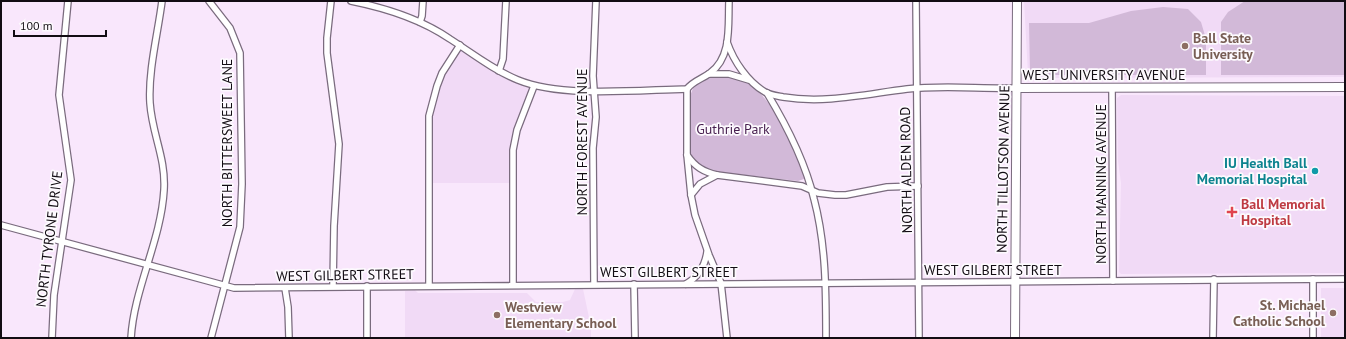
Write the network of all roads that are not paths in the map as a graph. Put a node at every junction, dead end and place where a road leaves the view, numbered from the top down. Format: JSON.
{"nodes":[{"id":1,"x":68,"y":1,"type":"edge"},
{"id":2,"x":162,"y":1,"type":"edge"},
{"id":3,"x":209,"y":1,"type":"edge"},
{"id":4,"x":331,"y":1,"type":"edge"},
{"id":5,"x":351,"y":1,"type":"edge"},
{"id":6,"x":423,"y":1,"type":"edge"},
{"id":7,"x":506,"y":1,"type":"edge"},
{"id":8,"x":596,"y":1,"type":"edge"},
{"id":9,"x":600,"y":1,"type":"edge"},
{"id":10,"x":729,"y":1,"type":"edge"},
{"id":11,"x":916,"y":1,"type":"edge"},
{"id":12,"x":1016,"y":1,"type":"edge"},
{"id":13,"x":420,"y":22,"type":"junction"},
{"id":14,"x":727,"y":42,"type":"junction"},
{"id":15,"x":460,"y":45,"type":"junction"},
{"id":16,"x":499,"y":71,"type":"junction"},
{"id":17,"x":709,"y":74,"type":"junction"},
{"id":18,"x":750,"y":80,"type":"junction"},
{"id":19,"x":534,"y":86,"type":"junction"},
{"id":20,"x":1112,"y":87,"type":"junction"},
{"id":21,"x":1345,"y":87,"type":"edge"},
{"id":22,"x":917,"y":88,"type":"junction"},
{"id":23,"x":1017,"y":88,"type":"junction"},
{"id":24,"x":687,"y":89,"type":"junction"},
{"id":25,"x":594,"y":90,"type":"junction"},
{"id":26,"x":767,"y":93,"type":"junction"},
{"id":27,"x":687,"y":155,"type":"junction"},
{"id":28,"x":717,"y":175,"type":"junction"},
{"id":29,"x":918,"y":186,"type":"junction"},
{"id":30,"x":812,"y":190,"type":"junction"},
{"id":31,"x":691,"y":194,"type":"junction"},
{"id":32,"x":1,"y":225,"type":"edge"},
{"id":33,"x":62,"y":242,"type":"junction"},
{"id":34,"x":707,"y":250,"type":"junction"},
{"id":35,"x":148,"y":265,"type":"junction"},
{"id":36,"x":1313,"y":278,"type":"junction"},
{"id":37,"x":1214,"y":279,"type":"junction"},
{"id":38,"x":1345,"y":279,"type":"edge"},
{"id":39,"x":1113,"y":281,"type":"junction"},
{"id":40,"x":919,"y":282,"type":"junction"},
{"id":41,"x":1015,"y":282,"type":"junction"},
{"id":42,"x":721,"y":283,"type":"junction"},
{"id":43,"x":826,"y":283,"type":"junction"},
{"id":44,"x":594,"y":284,"type":"junction"},
{"id":45,"x":634,"y":284,"type":"junction"},
{"id":46,"x":685,"y":284,"type":"junction"},
{"id":47,"x":429,"y":285,"type":"junction"},
{"id":48,"x":513,"y":285,"type":"junction"},
{"id":49,"x":225,"y":286,"type":"junction"},
{"id":50,"x":333,"y":286,"type":"junction"},
{"id":51,"x":367,"y":286,"type":"junction"},
{"id":52,"x":285,"y":288,"type":"junction"},
{"id":53,"x":52,"y":338,"type":"edge"},
{"id":54,"x":131,"y":338,"type":"edge"},
{"id":55,"x":212,"y":338,"type":"edge"},
{"id":56,"x":289,"y":338,"type":"edge"},
{"id":57,"x":367,"y":338,"type":"edge"},
{"id":58,"x":635,"y":338,"type":"edge"},
{"id":59,"x":727,"y":338,"type":"edge"},
{"id":60,"x":826,"y":338,"type":"edge"},
{"id":61,"x":919,"y":338,"type":"edge"},
{"id":62,"x":1015,"y":338,"type":"edge"},
{"id":63,"x":1213,"y":338,"type":"edge"},
{"id":64,"x":1313,"y":338,"type":"edge"}],
"edges":[{"from":1,"to":33,"type":"street","name":"NORTH TYRONE DRIVE"},
{"from":2,"to":35,"type":"street"},
{"from":3,"to":49,"type":"street","name":"NORTH BITTERSWEET LANE"},
{"from":4,"to":50,"type":"street"},
{"from":5,"to":13,"type":"street"},
{"from":6,"to":13,"type":"street"},
{"from":7,"to":16,"type":"street"},
{"from":8,"to":9,"type":"street"},
{"from":8,"to":25,"type":"street","name":"NORTH FOREST AVENUE"},
{"from":10,"to":14,"type":"street"},
{"from":11,"to":22,"type":"street","name":"NORTH ALDEN ROAD"},
{"from":12,"to":23,"type":"main road","name":"NORTH TILLOTSON AVENUE"},
{"from":13,"to":15,"type":"street"},
{"from":14,"to":17,"type":"street","name":"WEST UNIVERSITY AVENUE"},
{"from":14,"to":18,"type":"street","name":"WEST UNIVERSITY AVENUE"},
{"from":15,"to":16,"type":"street"},
{"from":15,"to":47,"type":"street"},
{"from":16,"to":19,"type":"street"},
{"from":17,"to":18,"type":"street","name":"WEST UNIVERSITY AVENUE"},
{"from":17,"to":24,"type":"street","name":"WEST UNIVERSITY AVENUE"},
{"from":18,"to":26,"type":"street","name":"WEST UNIVERSITY AVENUE"},
{"from":19,"to":25,"type":"street"},
{"from":19,"to":48,"type":"street"},
{"from":20,"to":21,"type":"main road","name":"WEST UNIVERSITY AVENUE"},
{"from":20,"to":23,"type":"main road","name":"WEST UNIVERSITY AVENUE"},
{"from":20,"to":39,"type":"street","name":"NORTH MANNING AVENUE"},
{"from":22,"to":23,"type":"street","name":"WEST UNIVERSITY AVENUE"},
{"from":22,"to":26,"type":"street","name":"WEST UNIVERSITY AVENUE"},
{"from":22,"to":29,"type":"street","name":"NORTH ALDEN ROAD"},
{"from":23,"to":41,"type":"main road","name":"NORTH TILLOTSON AVENUE"},
{"from":24,"to":25,"type":"street"},
{"from":24,"to":27,"type":"street"},
{"from":25,"to":44,"type":"street","name":"NORTH FOREST AVENUE"},
{"from":26,"to":30,"type":"street"},
{"from":27,"to":28,"type":"street"},
{"from":27,"to":31,"type":"street"},
{"from":28,"to":30,"type":"street"},
{"from":28,"to":31,"type":"street"},
{"from":29,"to":30,"type":"street"},
{"from":29,"to":40,"type":"street","name":"NORTH ALDEN ROAD"},
{"from":30,"to":43,"type":"street"},
{"from":31,"to":34,"type":"street"},
{"from":32,"to":33,"type":"street","name":"WEST GILBERT STREET"},
{"from":33,"to":35,"type":"street","name":"WEST GILBERT STREET"},
{"from":33,"to":53,"type":"street","name":"NORTH TYRONE DRIVE"},
{"from":34,"to":42,"type":"street"},
{"from":34,"to":46,"type":"street"},
{"from":35,"to":49,"type":"street","name":"WEST GILBERT STREET"},
{"from":35,"to":54,"type":"street"},
{"from":36,"to":37,"type":"street","name":"WEST GILBERT STREET"},
{"from":36,"to":38,"type":"street","name":"WEST GILBERT STREET"},
{"from":36,"to":64,"type":"street"},
{"from":37,"to":39,"type":"street","name":"WEST GILBERT STREET"},
{"from":37,"to":63,"type":"street"},
{"from":39,"to":41,"type":"street","name":"WEST GILBERT STREET"},
{"from":40,"to":41,"type":"street","name":"WEST GILBERT STREET"},
{"from":40,"to":43,"type":"street","name":"WEST GILBERT STREET"},
{"from":40,"to":61,"type":"street","name":"NORTH ALDEN ROAD"},
{"from":41,"to":62,"type":"main road","name":"NORTH TILLOTSON AVENUE"},
{"from":42,"to":43,"type":"street","name":"WEST GILBERT STREET"},
{"from":42,"to":46,"type":"street","name":"WEST GILBERT STREET"},
{"from":42,"to":59,"type":"street"},
{"from":43,"to":60,"type":"street"},
{"from":44,"to":45,"type":"street","name":"WEST GILBERT STREET"},
{"from":44,"to":48,"type":"street","name":"WEST GILBERT STREET"},
{"from":45,"to":46,"type":"street","name":"WEST GILBERT STREET"},
{"from":45,"to":58,"type":"street"},
{"from":47,"to":48,"type":"street","name":"WEST GILBERT STREET"},
{"from":47,"to":51,"type":"street","name":"WEST GILBERT STREET"},
{"from":49,"to":52,"type":"street","name":"WEST GILBERT STREET"},
{"from":49,"to":55,"type":"street","name":"NORTH BITTERSWEET LANE"},
{"from":50,"to":51,"type":"street","name":"WEST GILBERT STREET"},
{"from":50,"to":52,"type":"street","name":"WEST GILBERT STREET"},
{"from":51,"to":57,"type":"street"},
{"from":52,"to":56,"type":"street"}]}
